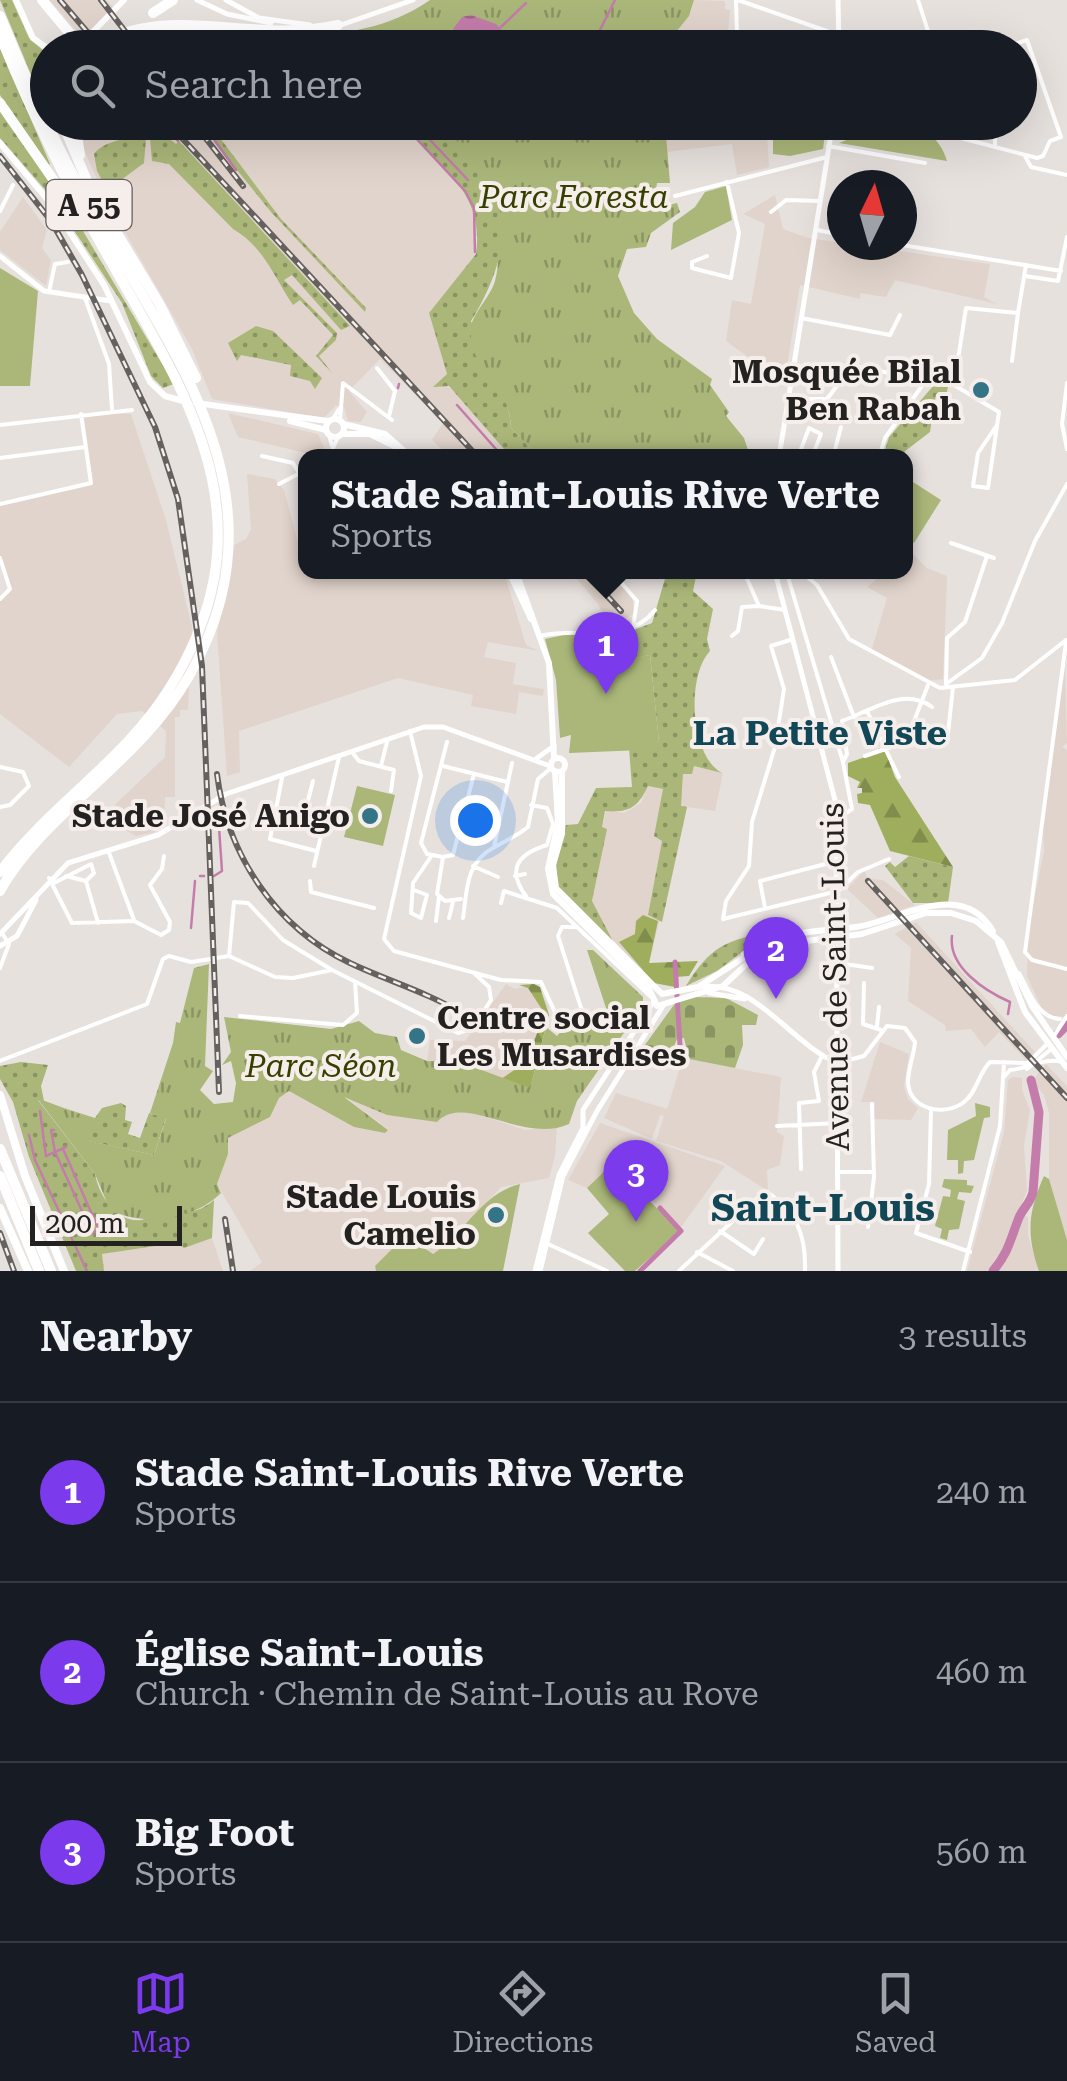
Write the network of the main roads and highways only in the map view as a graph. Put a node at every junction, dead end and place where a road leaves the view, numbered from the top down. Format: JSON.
{"nodes":[{"id":1,"x":16,"y":0,"type":"edge"},
{"id":2,"x":42,"y":0,"type":"edge"},
{"id":3,"x":173,"y":0,"type":"edge"},
{"id":4,"x":124,"y":1,"type":"edge"},
{"id":5,"x":148,"y":15,"type":"junction"},
{"id":6,"x":0,"y":16,"type":"edge"},
{"id":7,"x":338,"y":25,"type":"road end"},
{"id":8,"x":30,"y":30,"type":"edge"},
{"id":9,"x":65,"y":30,"type":"edge"},
{"id":10,"x":97,"y":30,"type":"edge"},
{"id":11,"x":117,"y":30,"type":"edge"},
{"id":12,"x":0,"y":35,"type":"edge"},
{"id":13,"x":30,"y":81,"type":"edge"},
{"id":14,"x":30,"y":104,"type":"edge"},
{"id":15,"x":2,"y":105,"type":"edge"},
{"id":16,"x":47,"y":140,"type":"edge"},
{"id":17,"x":57,"y":140,"type":"edge"},
{"id":18,"x":70,"y":140,"type":"edge"},
{"id":19,"x":76,"y":140,"type":"edge"},
{"id":20,"x":0,"y":144,"type":"edge"},
{"id":21,"x":110,"y":224,"type":"junction"},
{"id":22,"x":104,"y":250,"type":"junction"},
{"id":23,"x":192,"y":386,"type":"junction"},
{"id":24,"x":398,"y":449,"type":"edge"},
{"id":25,"x":221,"y":534,"type":"junction"},
{"id":26,"x":517,"y":579,"type":"edge"},
{"id":27,"x":139,"y":738,"type":"junction"},
{"id":28,"x":555,"y":765,"type":"junction"},
{"id":29,"x":0,"y":872,"type":"edge"},
{"id":30,"x":0,"y":891,"type":"edge"},
{"id":31,"x":892,"y":920,"type":"junction"},
{"id":32,"x":995,"y":936,"type":"junction"},
{"id":33,"x":766,"y":948,"type":"junction"},
{"id":34,"x":727,"y":967,"type":"junction"},
{"id":35,"x":647,"y":982,"type":"junction"},
{"id":36,"x":678,"y":991,"type":"junction"},
{"id":37,"x":660,"y":1000,"type":"junction"},
{"id":38,"x":1051,"y":1045,"type":"junction"},
{"id":39,"x":1065,"y":1062,"type":"edge"},
{"id":40,"x":0,"y":1095,"type":"edge"},
{"id":41,"x":0,"y":1148,"type":"edge"},
{"id":42,"x":0,"y":1176,"type":"edge"},
{"id":43,"x":0,"y":1197,"type":"edge"},
{"id":44,"x":0,"y":1208,"type":"edge"},
{"id":45,"x":8,"y":1223,"type":"junction"},
{"id":46,"x":28,"y":1271,"type":"edge"},
{"id":47,"x":40,"y":1271,"type":"edge"},
{"id":48,"x":57,"y":1271,"type":"edge"}],
"edges":[{"from":1,"to":8,"type":"main road"},
{"from":2,"to":9,"type":"highway"},
{"from":3,"to":5,"type":"highway"},
{"from":4,"to":10,"type":"main road"},
{"from":5,"to":7,"type":"highway"},
{"from":5,"to":11,"type":"highway"},
{"from":6,"to":13,"type":"highway","number":"A 55"},
{"from":12,"to":14,"type":"highway","number":"A 55"},
{"from":15,"to":22,"type":"highway"},
{"from":16,"to":22,"type":"highway","number":"A 55"},
{"from":17,"to":23,"type":"highway","number":"A 55"},
{"from":18,"to":21,"type":"highway"},
{"from":19,"to":21,"type":"highway"},
{"from":20,"to":24,"type":"main road"},
{"from":21,"to":23,"type":"highway"},
{"from":22,"to":23,"type":"highway","number":"A 55"},
{"from":23,"to":25,"type":"highway","number":"A 55"},
{"from":23,"to":25,"type":"highway","number":"A 55"},
{"from":25,"to":27,"type":"highway","number":"A 55"},
{"from":26,"to":28,"type":"main road"},
{"from":27,"to":29,"type":"highway","number":"A 55"},
{"from":27,"to":30,"type":"highway","number":"A 55"},
{"from":28,"to":35,"type":"main road"},
{"from":28,"to":37,"type":"main road"},
{"from":31,"to":32,"type":"main road"},
{"from":31,"to":33,"type":"main road"},
{"from":31,"to":34,"type":"main road"},
{"from":32,"to":38,"type":"main road"},
{"from":32,"to":38,"type":"main road"},
{"from":33,"to":34,"type":"main road"},
{"from":33,"to":37,"type":"main road"},
{"from":34,"to":36,"type":"main road"},
{"from":35,"to":36,"type":"main road"},
{"from":35,"to":37,"type":"main road"},
{"from":36,"to":37,"type":"main road"},
{"from":38,"to":39,"type":"main road"},
{"from":40,"to":48,"type":"main road"},
{"from":41,"to":48,"type":"highway"},
{"from":42,"to":47,"type":"highway"},
{"from":43,"to":45,"type":"main road"},
{"from":44,"to":45,"type":"main road"},
{"from":45,"to":46,"type":"main road"}]}
